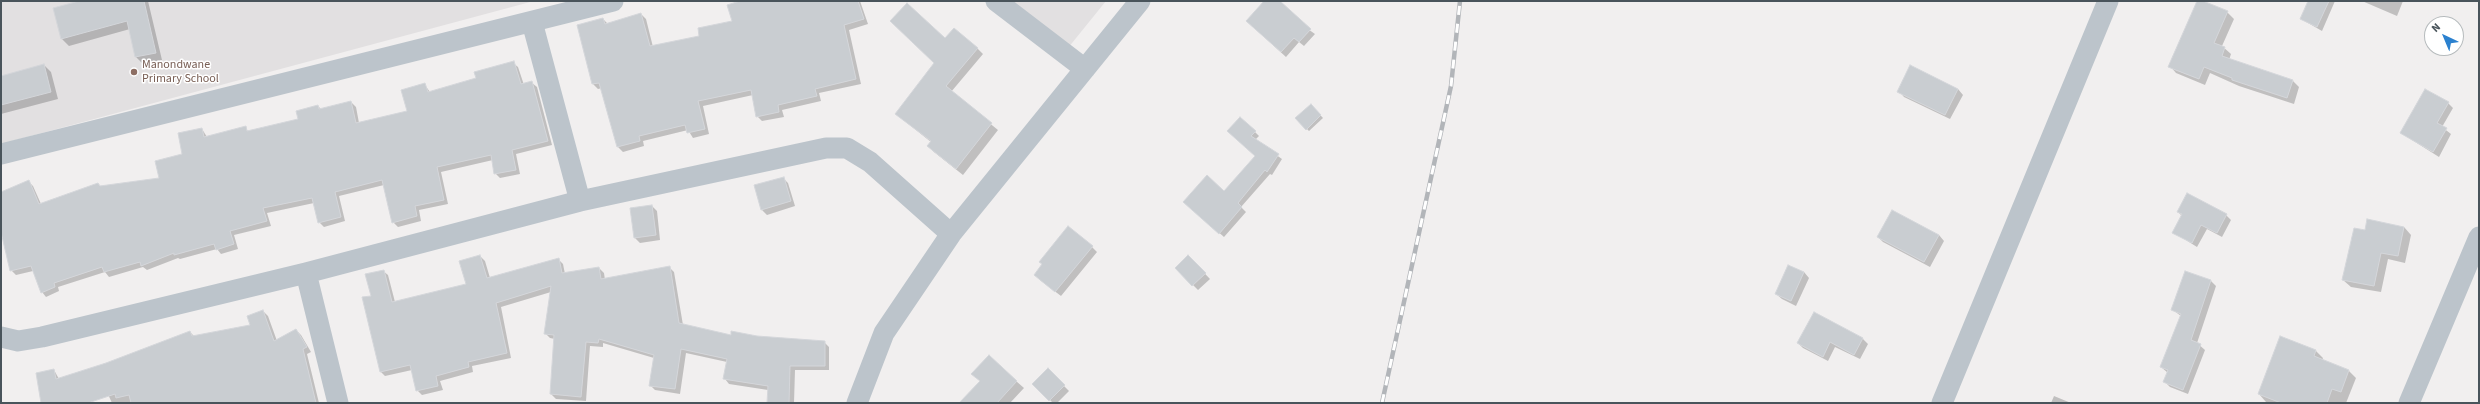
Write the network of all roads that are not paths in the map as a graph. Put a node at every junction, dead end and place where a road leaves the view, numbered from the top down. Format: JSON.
{"nodes":[{"id":1,"x":613,"y":1,"type":"edge"},
{"id":2,"x":996,"y":1,"type":"edge"},
{"id":3,"x":1140,"y":1,"type":"edge"},
{"id":4,"x":2108,"y":1,"type":"edge"},
{"id":5,"x":532,"y":22,"type":"junction"},
{"id":6,"x":1085,"y":70,"type":"junction"},
{"id":7,"x":1,"y":154,"type":"edge"},
{"id":8,"x":580,"y":201,"type":"junction"},
{"id":9,"x":952,"y":234,"type":"junction"},
{"id":10,"x":2479,"y":237,"type":"edge"},
{"id":11,"x":306,"y":273,"type":"junction"},
{"id":12,"x":1,"y":337,"type":"edge"},
{"id":13,"x":338,"y":403,"type":"edge"},
{"id":14,"x":857,"y":403,"type":"edge"},
{"id":15,"x":1942,"y":403,"type":"edge"},
{"id":16,"x":2409,"y":403,"type":"edge"}],
"edges":[{"from":1,"to":5,"type":"street"},
{"from":2,"to":6,"type":"street"},
{"from":3,"to":6,"type":"street"},
{"from":4,"to":15,"type":"street"},
{"from":5,"to":7,"type":"street"},
{"from":5,"to":8,"type":"street"},
{"from":6,"to":9,"type":"street"},
{"from":8,"to":9,"type":"street"},
{"from":8,"to":11,"type":"street"},
{"from":9,"to":14,"type":"street"},
{"from":10,"to":16,"type":"street"},
{"from":11,"to":12,"type":"street"},
{"from":11,"to":13,"type":"street"}]}
